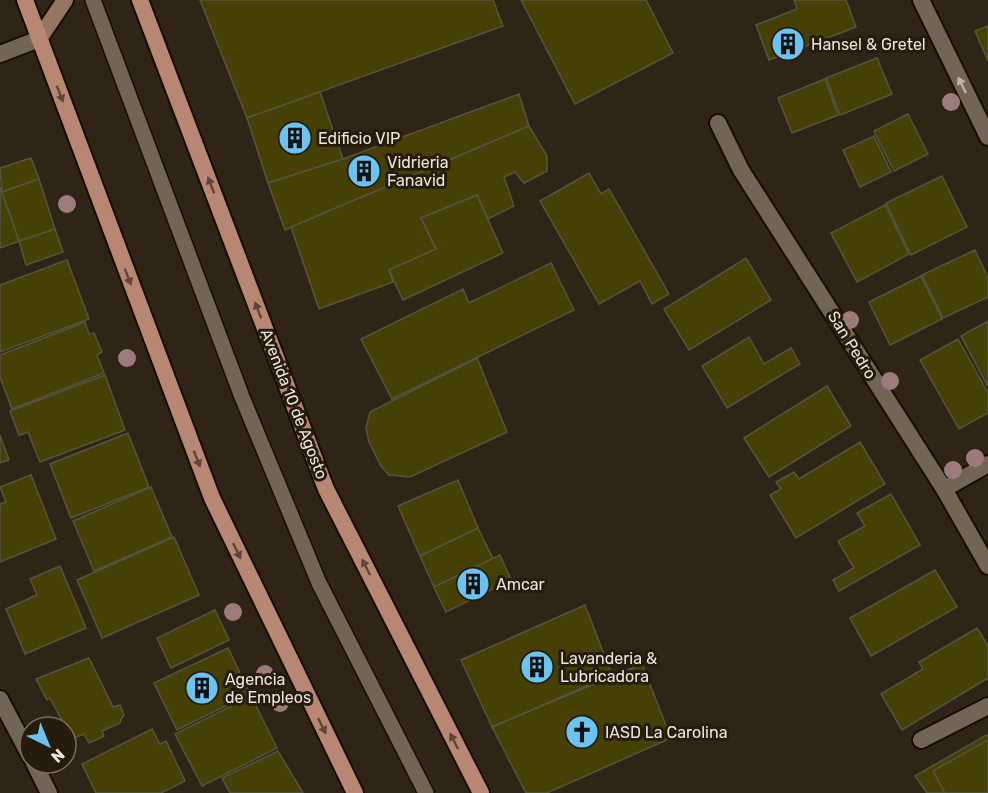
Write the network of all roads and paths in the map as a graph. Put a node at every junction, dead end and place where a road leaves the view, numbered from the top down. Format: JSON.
{"nodes":[{"id":1,"x":25,"y":0,"type":"edge"},
{"id":2,"x":65,"y":0,"type":"edge"},
{"id":3,"x":93,"y":0,"type":"edge"},
{"id":4,"x":140,"y":0,"type":"edge"},
{"id":5,"x":921,"y":0,"type":"edge"},
{"id":6,"x":39,"y":39,"type":"junction"},
{"id":7,"x":0,"y":54,"type":"edge"},
{"id":8,"x":718,"y":123,"type":"dead end"},
{"id":9,"x":988,"y":138,"type":"edge"},
{"id":10,"x":988,"y":464,"type":"edge"},
{"id":11,"x":944,"y":489,"type":"junction"},
{"id":12,"x":988,"y":566,"type":"edge"},
{"id":13,"x":0,"y":699,"type":"edge"},
{"id":14,"x":988,"y":706,"type":"edge"},
{"id":15,"x":18,"y":733,"type":"edge"},
{"id":16,"x":921,"y":740,"type":"dead end"},
{"id":17,"x":40,"y":775,"type":"edge"},
{"id":18,"x":49,"y":793,"type":"edge"},
{"id":19,"x":355,"y":793,"type":"edge"},
{"id":20,"x":426,"y":793,"type":"edge"},
{"id":21,"x":481,"y":793,"type":"edge"}],
"edges":[{"from":1,"to":6,"type":"main road"},
{"from":2,"to":6,"type":"main road"},
{"from":3,"to":20,"type":"lane"},
{"from":21,"to":4,"type":"main road","name":"Avenida 10 de Agosto","one_way":true},
{"from":9,"to":5,"type":"street","one_way":true},
{"from":6,"to":7,"type":"street"},
{"from":6,"to":19,"type":"main road","one_way":true},
{"from":8,"to":11,"type":"street","name":"San Pedro"},
{"from":10,"to":11,"type":"street"},
{"from":11,"to":12,"type":"street","name":"San Pedro"},
{"from":13,"to":15,"type":"street"},
{"from":14,"to":16,"type":"street"},
{"from":17,"to":18,"type":"street"}]}
